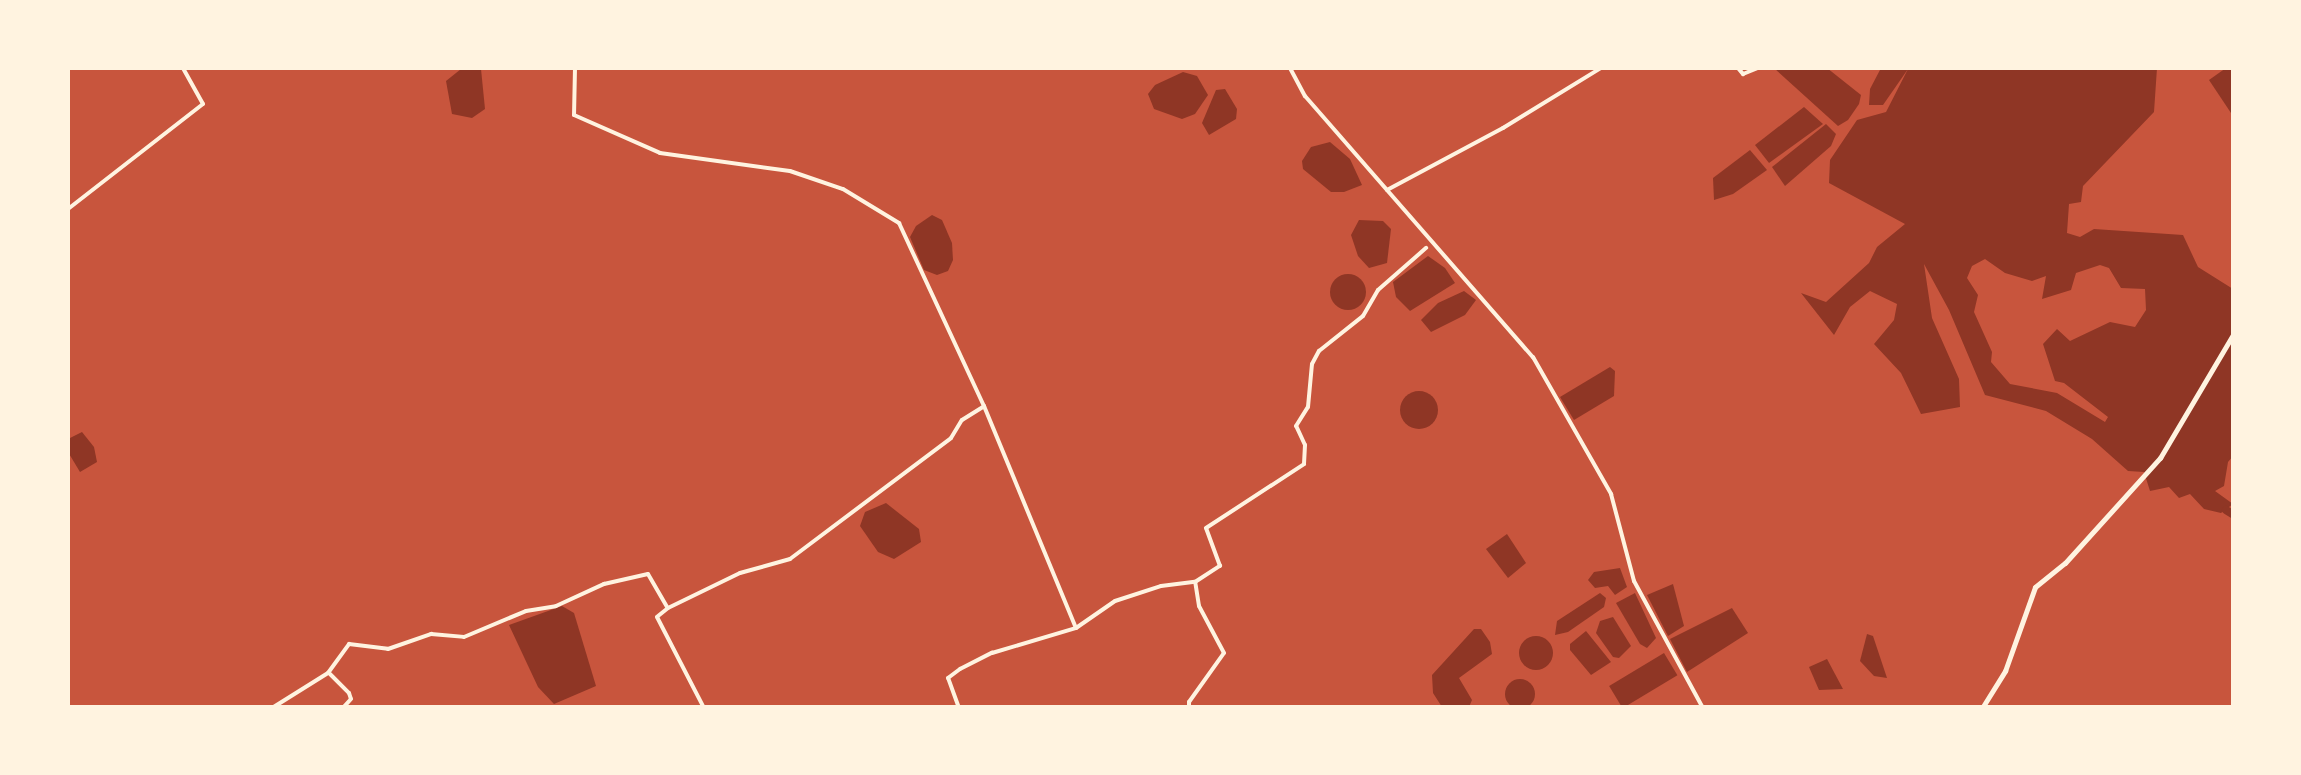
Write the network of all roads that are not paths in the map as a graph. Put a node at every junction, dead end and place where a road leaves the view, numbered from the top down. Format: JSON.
{"nodes":[{"id":1,"x":183,"y":68,"type":"edge"},
{"id":2,"x":575,"y":68,"type":"edge"},
{"id":3,"x":1290,"y":68,"type":"edge"},
{"id":4,"x":1602,"y":68,"type":"edge"},
{"id":5,"x":1738,"y":68,"type":"edge"},
{"id":6,"x":1758,"y":68,"type":"edge"},
{"id":7,"x":1387,"y":190,"type":"junction"},
{"id":8,"x":68,"y":209,"type":"edge"},
{"id":9,"x":1426,"y":248,"type":"dead end"},
{"id":10,"x":2234,"y":334,"type":"edge"},
{"id":11,"x":984,"y":406,"type":"junction"},
{"id":12,"x":1195,"y":582,"type":"junction"},
{"id":13,"x":668,"y":608,"type":"junction"},
{"id":14,"x":1076,"y":628,"type":"junction"},
{"id":15,"x":328,"y":673,"type":"junction"},
{"id":16,"x":272,"y":708,"type":"edge"},
{"id":17,"x":343,"y":708,"type":"edge"},
{"id":18,"x":704,"y":708,"type":"edge"},
{"id":19,"x":959,"y":708,"type":"edge"},
{"id":20,"x":1189,"y":708,"type":"edge"},
{"id":21,"x":1703,"y":708,"type":"edge"},
{"id":22,"x":1982,"y":708,"type":"edge"}],
"edges":[{"from":1,"to":8,"type":"street"},
{"from":2,"to":11,"type":"street"},
{"from":3,"to":7,"type":"street"},
{"from":4,"to":7,"type":"street"},
{"from":5,"to":6,"type":"street"},
{"from":7,"to":21,"type":"street"},
{"from":9,"to":12,"type":"street"},
{"from":10,"to":22,"type":"street"},
{"from":11,"to":13,"type":"street"},
{"from":11,"to":14,"type":"street"},
{"from":12,"to":14,"type":"street"},
{"from":12,"to":20,"type":"street"},
{"from":13,"to":15,"type":"street"},
{"from":13,"to":18,"type":"street"},
{"from":14,"to":19,"type":"street"},
{"from":15,"to":16,"type":"street"},
{"from":15,"to":17,"type":"street"}]}
